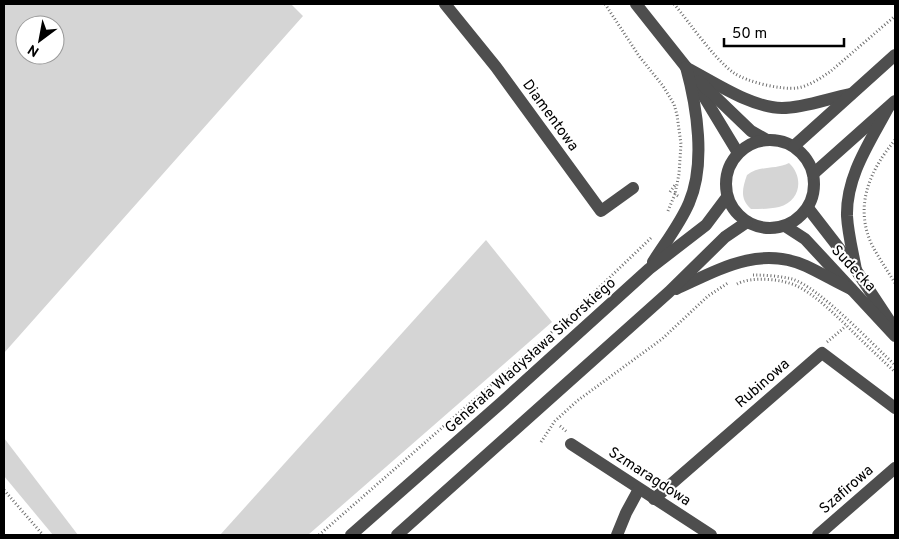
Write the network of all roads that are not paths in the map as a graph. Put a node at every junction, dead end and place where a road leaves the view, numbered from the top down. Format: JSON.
{"nodes":[{"id":1,"x":636,"y":4,"type":"edge"},
{"id":2,"x":451,"y":5,"type":"edge"},
{"id":3,"x":895,"y":55,"type":"edge"},
{"id":4,"x":686,"y":67,"type":"junction"},
{"id":5,"x":851,"y":94,"type":"junction"},
{"id":6,"x":892,"y":105,"type":"edge"},
{"id":7,"x":766,"y":140,"type":"junction"},
{"id":8,"x":794,"y":146,"type":"junction"},
{"id":9,"x":738,"y":153,"type":"junction"},
{"id":10,"x":813,"y":174,"type":"junction"},
{"id":11,"x":632,"y":188,"type":"dead end"},
{"id":12,"x":728,"y":197,"type":"junction"},
{"id":13,"x":808,"y":208,"type":"junction"},
{"id":14,"x":748,"y":222,"type":"junction"},
{"id":15,"x":785,"y":226,"type":"junction"},
{"id":16,"x":649,"y":269,"type":"junction"},
{"id":17,"x":856,"y":270,"type":"junction"},
{"id":18,"x":851,"y":289,"type":"junction"},
{"id":19,"x":669,"y":292,"type":"junction"},
{"id":20,"x":895,"y":330,"type":"edge"},
{"id":21,"x":895,"y":336,"type":"edge"},
{"id":22,"x":895,"y":408,"type":"edge"},
{"id":23,"x":571,"y":444,"type":"dead end"},
{"id":24,"x":895,"y":468,"type":"edge"},
{"id":25,"x":639,"y":489,"type":"junction"},
{"id":26,"x":654,"y":499,"type":"junction"},
{"id":27,"x":351,"y":535,"type":"edge"},
{"id":28,"x":397,"y":535,"type":"edge"},
{"id":29,"x":617,"y":535,"type":"edge"},
{"id":30,"x":711,"y":535,"type":"edge"},
{"id":31,"x":818,"y":535,"type":"edge"}],
"edges":[{"from":1,"to":4,"type":"street"},
{"from":2,"to":11,"type":"street","name":"Diamentowa"},
{"from":3,"to":5,"type":"street"},
{"from":4,"to":5,"type":"street"},
{"from":4,"to":7,"type":"street"},
{"from":4,"to":9,"type":"street"},
{"from":4,"to":16,"type":"street"},
{"from":5,"to":8,"type":"street"},
{"from":6,"to":10,"type":"street"},
{"from":6,"to":17,"type":"street"},
{"from":7,"to":8,"type":"street"},
{"from":7,"to":9,"type":"street"},
{"from":8,"to":10,"type":"street"},
{"from":9,"to":12,"type":"street"},
{"from":10,"to":13,"type":"street"},
{"from":12,"to":14,"type":"street"},
{"from":12,"to":16,"type":"street","name":"Generała Władysława Sikorskiego"},
{"from":13,"to":15,"type":"street"},
{"from":13,"to":17,"type":"street","name":"Sudecka"},
{"from":14,"to":15,"type":"street"},
{"from":14,"to":19,"type":"street"},
{"from":15,"to":18,"type":"street","name":"Sudecka"},
{"from":16,"to":27,"type":"street","name":"Generała Władysława Sikorskiego"},
{"from":17,"to":20,"type":"street","name":"Sudecka"},
{"from":18,"to":19,"type":"street"},
{"from":18,"to":21,"type":"street","name":"Sudecka"},
{"from":19,"to":28,"type":"street"},
{"from":22,"to":26,"type":"street","name":"Rubinowa"},
{"from":23,"to":25,"type":"street","name":"Szmaragdowa"},
{"from":24,"to":31,"type":"street","name":"Szafirowa"},
{"from":25,"to":26,"type":"street","name":"Szmaragdowa"},
{"from":25,"to":29,"type":"street"},
{"from":26,"to":30,"type":"street","name":"Szmaragdowa"}]}
